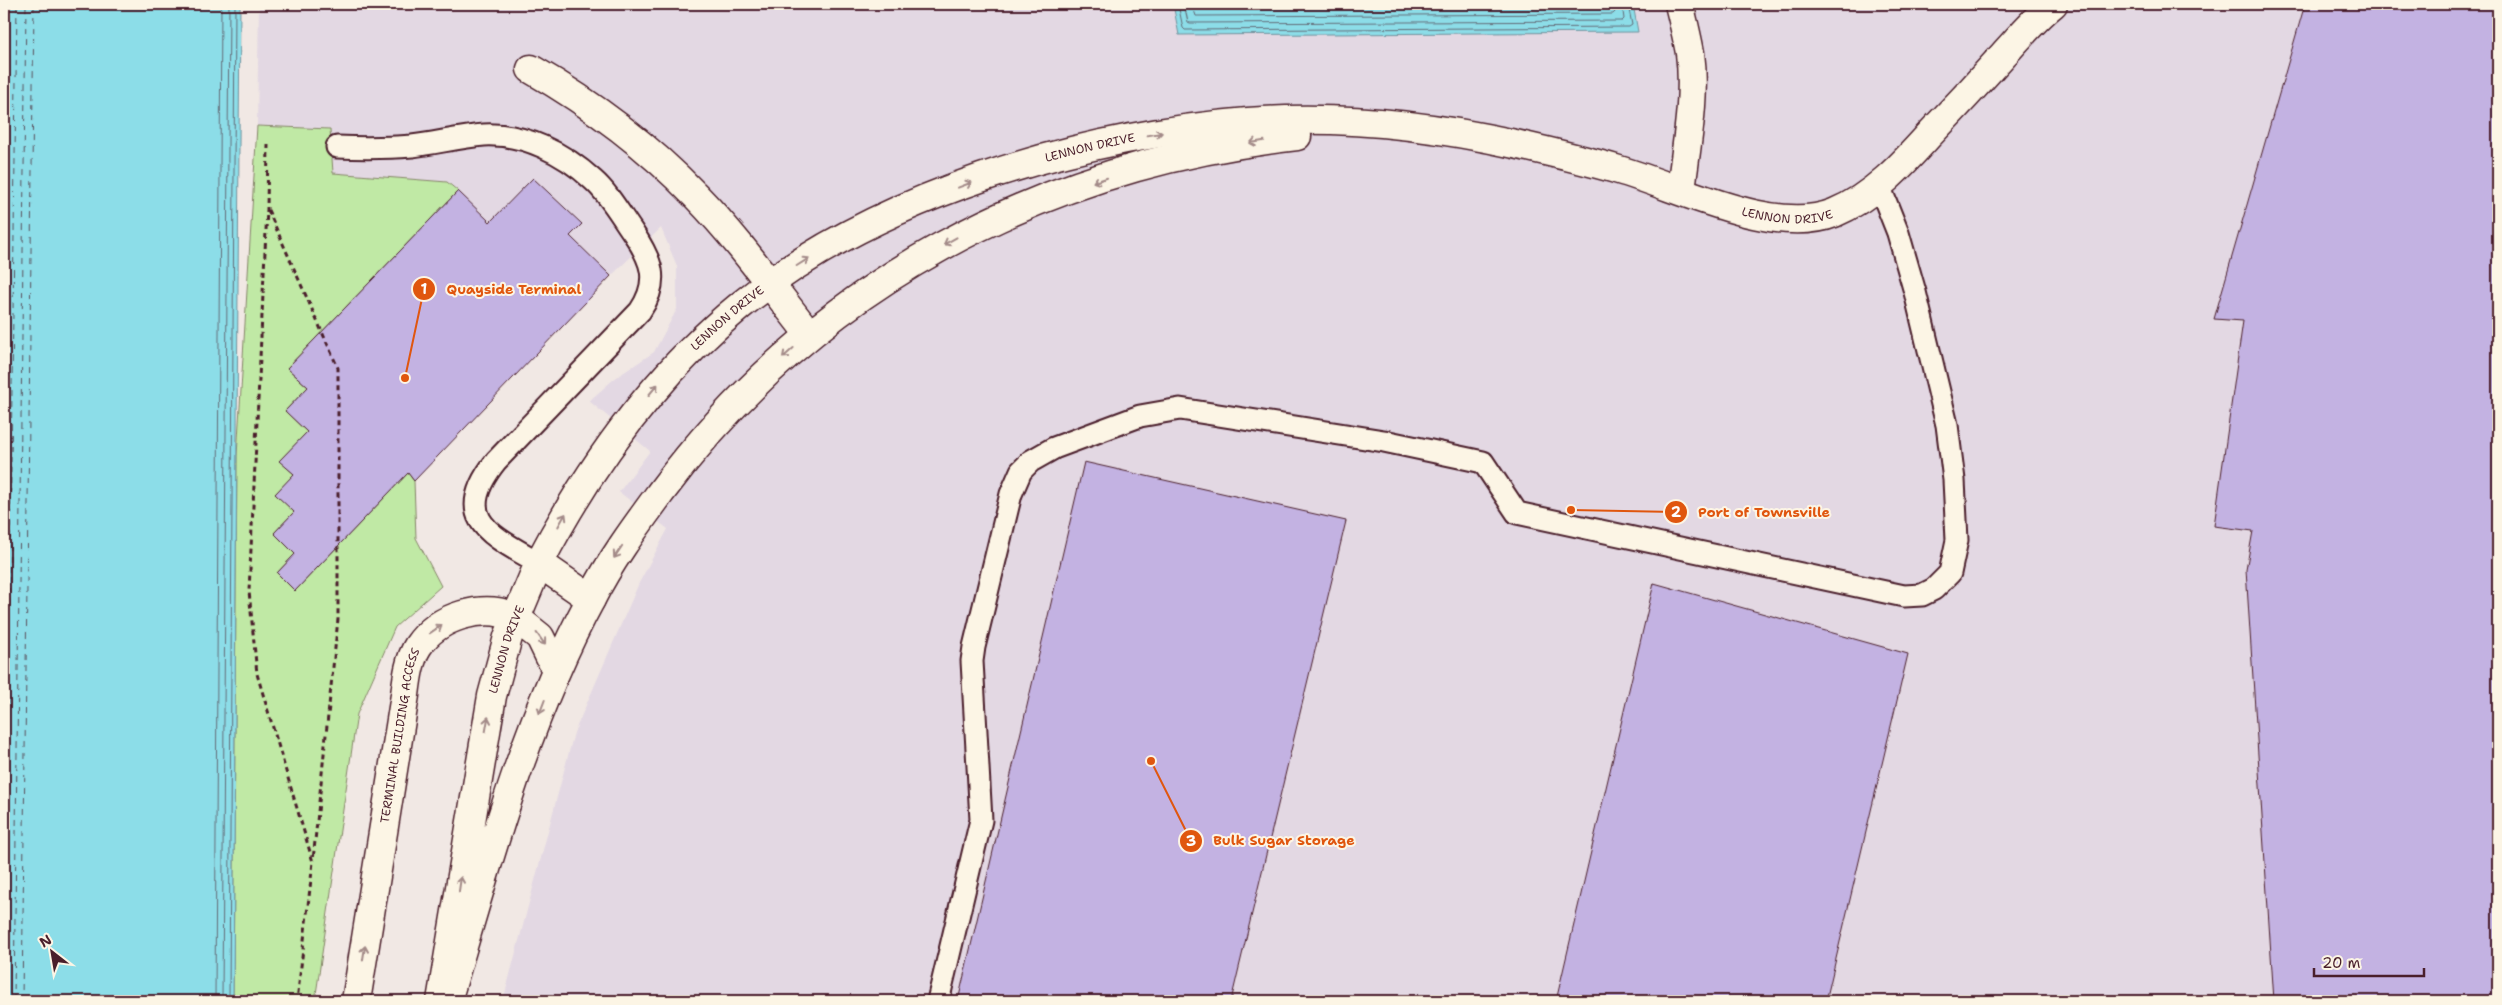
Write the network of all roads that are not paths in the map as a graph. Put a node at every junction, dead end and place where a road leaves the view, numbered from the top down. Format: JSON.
{"nodes":[{"id":1,"x":1679,"y":4,"type":"edge"},
{"id":2,"x":2052,"y":4,"type":"edge"},
{"id":3,"x":531,"y":69,"type":"dead end"},
{"id":4,"x":1445,"y":131,"type":"junction"},
{"id":5,"x":337,"y":147,"type":"dead end"},
{"id":6,"x":1879,"y":185,"type":"junction"},
{"id":7,"x":1681,"y":190,"type":"junction"},
{"id":8,"x":770,"y":284,"type":"junction"},
{"id":9,"x":809,"y":334,"type":"junction"},
{"id":10,"x":539,"y":563,"type":"junction"},
{"id":11,"x":591,"y":599,"type":"junction"},
{"id":12,"x":515,"y":618,"type":"junction"},
{"id":13,"x":556,"y":670,"type":"junction"},
{"id":14,"x":356,"y":1001,"type":"edge"},
{"id":15,"x":442,"y":1001,"type":"edge"},
{"id":16,"x":446,"y":1001,"type":"edge"},
{"id":17,"x":938,"y":1001,"type":"edge"}],
"edges":[{"from":1,"to":7,"type":"street"},
{"from":2,"to":6,"type":"street","name":"LENNON DRIVE"},
{"from":3,"to":8,"type":"street"},
{"from":4,"to":7,"type":"street","name":"LENNON DRIVE"},
{"from":8,"to":4,"type":"street","name":"LENNON DRIVE","one_way":true},
{"from":4,"to":9,"type":"street","name":"LENNON DRIVE","one_way":true},
{"from":5,"to":10,"type":"lane"},
{"from":6,"to":7,"type":"street","name":"LENNON DRIVE"},
{"from":6,"to":17,"type":"lane"},
{"from":8,"to":9,"type":"street"},
{"from":10,"to":8,"type":"street","name":"LENNON DRIVE","one_way":true},
{"from":9,"to":11,"type":"street","name":"LENNON DRIVE","one_way":true},
{"from":10,"to":11,"type":"street"},
{"from":10,"to":12,"type":"street","name":"LENNON DRIVE"},
{"from":11,"to":13,"type":"street","name":"LENNON DRIVE"},
{"from":12,"to":13,"type":"street","name":"TERMINAL BUILDING ACCESS","one_way":true},
{"from":14,"to":12,"type":"street","name":"TERMINAL BUILDING ACCESS","one_way":true},
{"from":15,"to":12,"type":"street","name":"LENNON DRIVE","one_way":true},
{"from":13,"to":16,"type":"street","name":"LENNON DRIVE","one_way":true}]}
